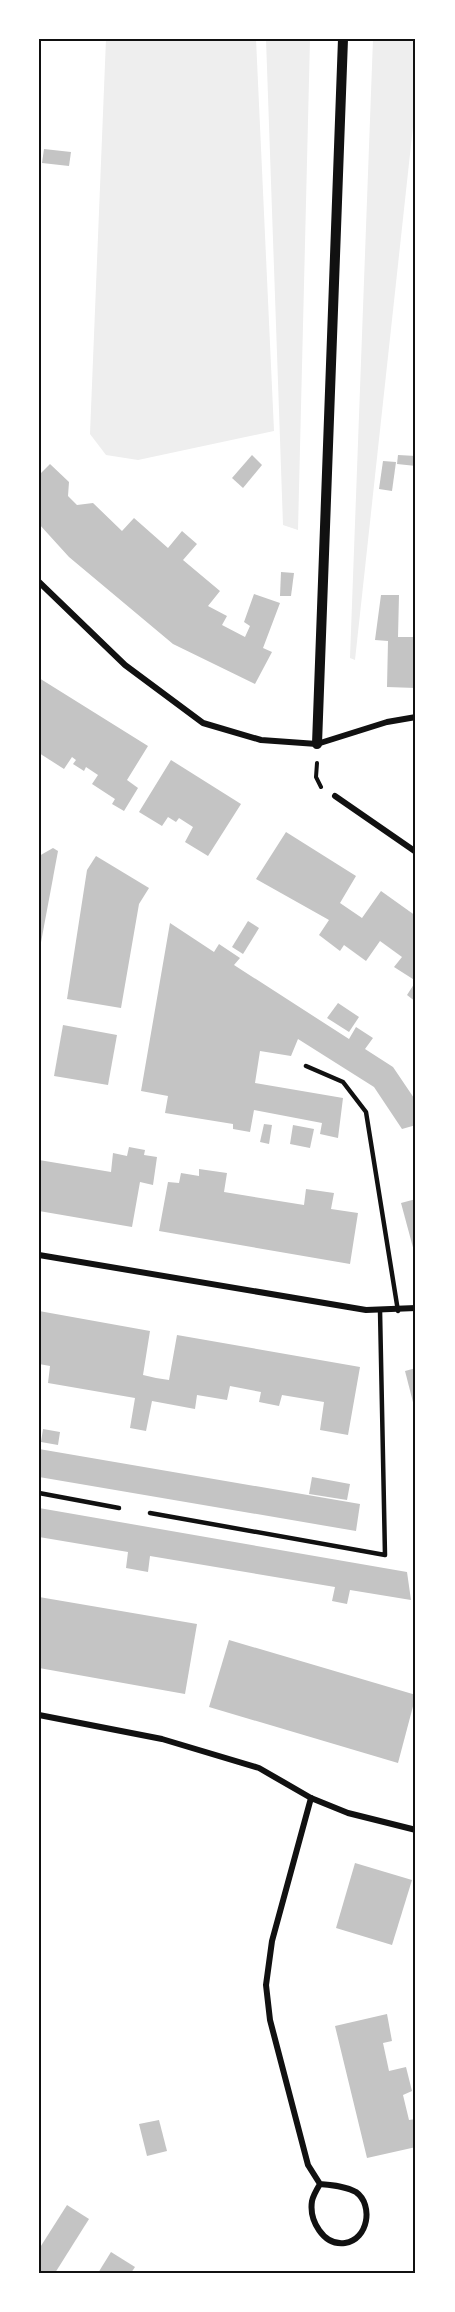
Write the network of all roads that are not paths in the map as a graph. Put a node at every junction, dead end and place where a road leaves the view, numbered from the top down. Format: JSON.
{"nodes":[{"id":1,"x":343,"y":39,"type":"edge"},
{"id":2,"x":39,"y":582,"type":"edge"},
{"id":3,"x":416,"y":717,"type":"edge"},
{"id":4,"x":317,"y":744,"type":"junction"},
{"id":5,"x":334,"y":796,"type":"road end"},
{"id":6,"x":416,"y":852,"type":"edge"},
{"id":7,"x":306,"y":1066,"type":"dead end"},
{"id":8,"x":39,"y":1255,"type":"edge"},
{"id":9,"x":416,"y":1308,"type":"edge"},
{"id":10,"x":380,"y":1310,"type":"junction"},
{"id":11,"x":398,"y":1311,"type":"junction"},
{"id":12,"x":39,"y":1493,"type":"edge"},
{"id":13,"x":119,"y":1508,"type":"dead end"},
{"id":14,"x":150,"y":1513,"type":"dead end"},
{"id":15,"x":39,"y":1715,"type":"edge"},
{"id":16,"x":311,"y":1798,"type":"junction"},
{"id":17,"x":416,"y":1830,"type":"edge"},
{"id":18,"x":320,"y":2184,"type":"junction"}],
"edges":[{"from":1,"to":4,"type":"street"},
{"from":2,"to":4,"type":"street"},
{"from":3,"to":4,"type":"street"},
{"from":5,"to":6,"type":"street"},
{"from":7,"to":11,"type":"lane"},
{"from":8,"to":10,"type":"street"},
{"from":9,"to":11,"type":"street"},
{"from":10,"to":11,"type":"street"},
{"from":10,"to":14,"type":"lane"},
{"from":12,"to":13,"type":"lane"},
{"from":15,"to":16,"type":"street"},
{"from":16,"to":17,"type":"street"},
{"from":16,"to":18,"type":"street"},
{"from":18,"to":18,"type":"street"}]}
